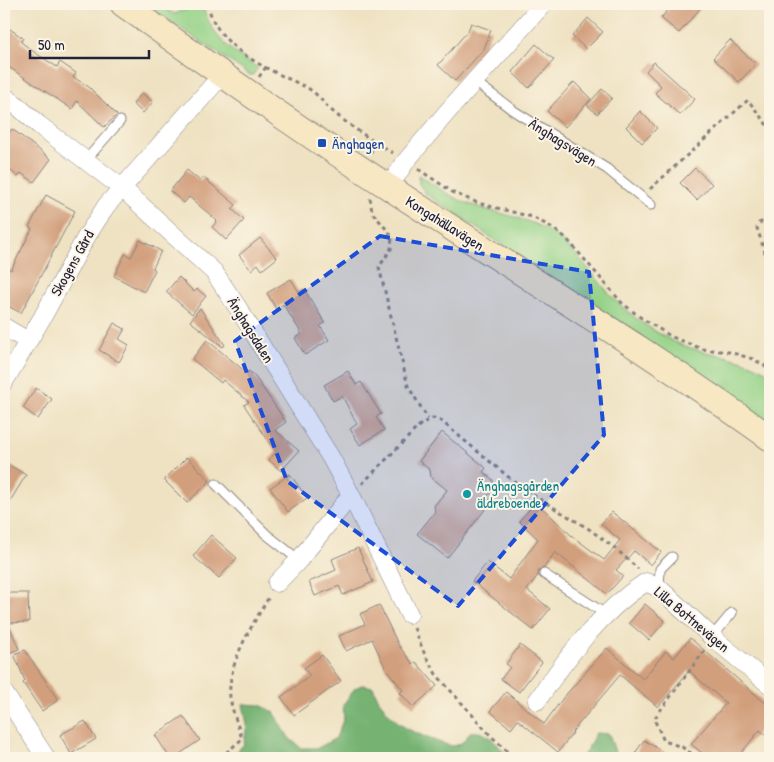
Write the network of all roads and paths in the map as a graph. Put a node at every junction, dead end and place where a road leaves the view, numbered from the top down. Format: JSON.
{"nodes":[{"id":1,"x":123,"y":4,"type":"edge"},
{"id":2,"x":208,"y":4,"type":"edge"},
{"id":3,"x":543,"y":4,"type":"edge"},
{"id":4,"x":222,"y":75,"type":"junction"},
{"id":5,"x":474,"y":81,"type":"junction"},
{"id":6,"x":4,"y":96,"type":"edge"},
{"id":7,"x":120,"y":121,"type":"dead end"},
{"id":8,"x":770,"y":129,"type":"edge"},
{"id":9,"x":86,"y":160,"type":"junction"},
{"id":10,"x":406,"y":161,"type":"junction"},
{"id":11,"x":122,"y":188,"type":"junction"},
{"id":12,"x":649,"y":190,"type":"dead end"},
{"id":13,"x":379,"y":191,"type":"junction"},
{"id":14,"x":651,"y":205,"type":"dead end"},
{"id":15,"x":770,"y":221,"type":"edge"},
{"id":16,"x":770,"y":268,"type":"edge"},
{"id":17,"x":4,"y":327,"type":"edge"},
{"id":18,"x":28,"y":342,"type":"junction"},
{"id":19,"x":770,"y":369,"type":"edge"},
{"id":20,"x":4,"y":382,"type":"edge"},
{"id":21,"x":428,"y":420,"type":"junction"},
{"id":22,"x":770,"y":438,"type":"edge"},
{"id":23,"x":216,"y":484,"type":"dead end"},
{"id":24,"x":351,"y":495,"type":"junction"},
{"id":25,"x":672,"y":557,"type":"dead end"},
{"id":26,"x":299,"y":560,"type":"junction"},
{"id":27,"x":544,"y":574,"type":"dead end"},
{"id":28,"x":277,"y":583,"type":"joint"},
{"id":29,"x":653,"y":585,"type":"junction"},
{"id":30,"x":732,"y":613,"type":"dead end"},
{"id":31,"x":409,"y":614,"type":"joint"},
{"id":32,"x":607,"y":615,"type":"junction"},
{"id":33,"x":712,"y":637,"type":"junction"},
{"id":34,"x":770,"y":685,"type":"edge"},
{"id":35,"x":4,"y":693,"type":"edge"},
{"id":36,"x":537,"y":701,"type":"dead end"},
{"id":37,"x":46,"y":758,"type":"edge"},
{"id":38,"x":220,"y":758,"type":"edge"},
{"id":39,"x":524,"y":758,"type":"edge"},
{"id":40,"x":698,"y":758,"type":"edge"}],
"edges":[{"from":1,"to":4,"type":"street","name":"Kongahällavägen"},
{"from":2,"to":10,"type":"path"},
{"from":3,"to":5,"type":"street"},
{"from":4,"to":11,"type":"street","name":"Skogens Gård"},
{"from":4,"to":13,"type":"street","name":"Kongahällavägen"},
{"from":5,"to":10,"type":"street"},
{"from":5,"to":14,"type":"lane","name":"Änghagsvägen"},
{"from":6,"to":9,"type":"street"},
{"from":7,"to":9,"type":"lane"},
{"from":8,"to":12,"type":"path"},
{"from":9,"to":11,"type":"street"},
{"from":10,"to":13,"type":"street"},
{"from":10,"to":19,"type":"path"},
{"from":11,"to":18,"type":"street","name":"Skogens Gård"},
{"from":11,"to":24,"type":"street","name":"Änghagsdalen"},
{"from":13,"to":21,"type":"path"},
{"from":13,"to":22,"type":"street","name":"Kongahällavägen"},
{"from":15,"to":16,"type":"path"},
{"from":17,"to":18,"type":"street"},
{"from":18,"to":20,"type":"street","name":"Skogens Gård"},
{"from":21,"to":24,"type":"path"},
{"from":21,"to":29,"type":"path"},
{"from":23,"to":26,"type":"lane"},
{"from":24,"to":26,"type":"street"},
{"from":24,"to":31,"type":"street","name":"Änghagsdalen"},
{"from":25,"to":29,"type":"lane"},
{"from":26,"to":28,"type":"street"},
{"from":27,"to":32,"type":"lane"},
{"from":28,"to":38,"type":"path"},
{"from":29,"to":32,"type":"street","name":"Lilla Bottnevägen"},
{"from":29,"to":33,"type":"street","name":"Lilla Bottnevägen"},
{"from":30,"to":33,"type":"lane"},
{"from":31,"to":39,"type":"path"},
{"from":32,"to":36,"type":"street","name":"Lilla Bottnevägen"},
{"from":33,"to":34,"type":"street","name":"Lilla Bottnevägen"},
{"from":33,"to":40,"type":"path"},
{"from":35,"to":37,"type":"street"}]}
